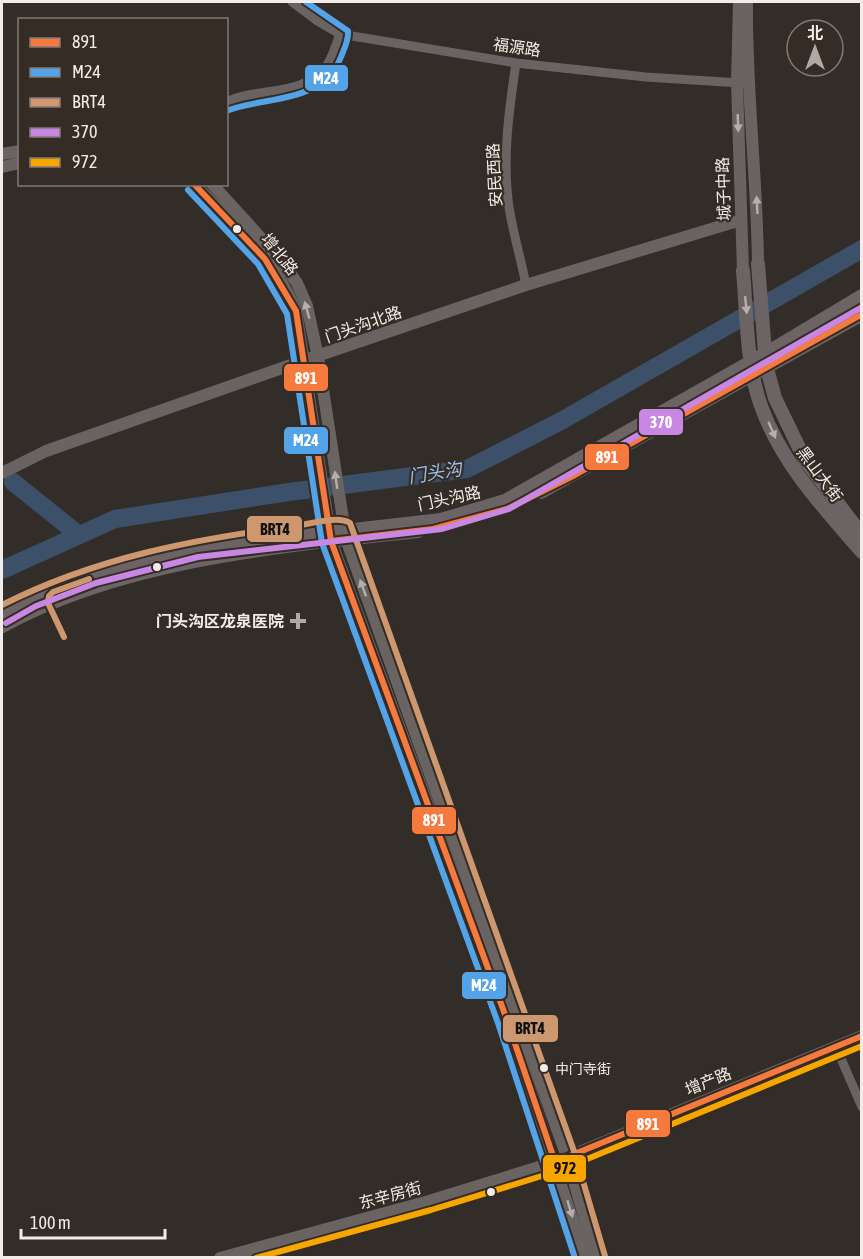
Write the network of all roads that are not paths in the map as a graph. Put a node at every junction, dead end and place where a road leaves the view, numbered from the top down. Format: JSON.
{"nodes":[{"id":1,"x":292,"y":2,"type":"edge"},
{"id":2,"x":739,"y":2,"type":"edge"},
{"id":3,"x":747,"y":2,"type":"edge"},
{"id":4,"x":340,"y":34,"type":"junction"},
{"id":5,"x":516,"y":63,"type":"junction"},
{"id":6,"x":743,"y":82,"type":"junction"},
{"id":7,"x":228,"y":101,"type":"edge"},
{"id":8,"x":18,"y":151,"type":"edge"},
{"id":9,"x":2,"y":154,"type":"edge"},
{"id":10,"x":18,"y":163,"type":"edge"},
{"id":11,"x":2,"y":167,"type":"edge"},
{"id":12,"x":196,"y":186,"type":"edge"},
{"id":13,"x":214,"y":186,"type":"edge"},
{"id":14,"x":741,"y":220,"type":"junction"},
{"id":15,"x":758,"y":264,"type":"joint"},
{"id":16,"x":743,"y":271,"type":"joint"},
{"id":17,"x":526,"y":285,"type":"junction"},
{"id":18,"x":861,"y":296,"type":"edge"},
{"id":19,"x":861,"y":314,"type":"edge"},
{"id":20,"x":318,"y":357,"type":"junction"},
{"id":21,"x":766,"y":359,"type":"junction"},
{"id":22,"x":305,"y":360,"type":"junction"},
{"id":23,"x":753,"y":368,"type":"junction"},
{"id":24,"x":2,"y":472,"type":"edge"},
{"id":25,"x":337,"y":535,"type":"junction"},
{"id":26,"x":861,"y":535,"type":"edge"},
{"id":27,"x":861,"y":552,"type":"edge"},
{"id":28,"x":2,"y":615,"type":"edge"},
{"id":29,"x":2,"y":626,"type":"edge"},
{"id":30,"x":861,"y":1036,"type":"edge"},
{"id":31,"x":836,"y":1047,"type":"junction"},
{"id":32,"x":861,"y":1107,"type":"edge"},
{"id":33,"x":561,"y":1159,"type":"junction"},
{"id":34,"x":228,"y":1256,"type":"edge"},
{"id":35,"x":585,"y":1257,"type":"edge"},
{"id":36,"x":596,"y":1257,"type":"edge"}],
"edges":[{"from":1,"to":4,"type":"street","name":"福源路"},
{"from":2,"to":6,"type":"street","name":"城子中路"},
{"from":3,"to":6,"type":"street","name":"城子中路"},
{"from":4,"to":5,"type":"street","name":"福源路"},
{"from":4,"to":7,"type":"street"},
{"from":5,"to":6,"type":"street","name":"福源路"},
{"from":5,"to":17,"type":"street","name":"安民西路"},
{"from":6,"to":14,"type":"street","name":"城子中路","one_way":true},
{"from":15,"to":6,"type":"street","name":"城子中路","one_way":true},
{"from":8,"to":9,"type":"street"},
{"from":10,"to":11,"type":"street"},
{"from":12,"to":22,"type":"street","name":"增北路"},
{"from":20,"to":13,"type":"street","name":"增北路","one_way":true},
{"from":14,"to":16,"type":"street","name":"城子中路"},
{"from":14,"to":17,"type":"street","name":"门头沟北路"},
{"from":15,"to":21,"type":"main road","name":"黑山大街"},
{"from":16,"to":23,"type":"main road","name":"城子中路","one_way":true},
{"from":17,"to":20,"type":"street","name":"门头沟北路"},
{"from":18,"to":21,"type":"main road","name":"门头沟路"},
{"from":19,"to":21,"type":"main road","name":"门头沟路"},
{"from":20,"to":22,"type":"street","name":"门头沟北路"},
{"from":25,"to":20,"type":"street","name":"增北路","one_way":true},
{"from":21,"to":23,"type":"main road","name":"门头沟路"},
{"from":21,"to":26,"type":"main road","name":"黑山大街"},
{"from":22,"to":24,"type":"street","name":"门头沟北路"},
{"from":22,"to":25,"type":"street","name":"增北路"},
{"from":23,"to":25,"type":"main road","name":"门头沟路"},
{"from":23,"to":27,"type":"main road","name":"黑山大街","one_way":true},
{"from":25,"to":28,"type":"main road","name":"门头沟路"},
{"from":25,"to":29,"type":"main road","name":"门头沟路"},
{"from":25,"to":33,"type":"street"},
{"from":30,"to":31,"type":"street","name":"增产路"},
{"from":31,"to":32,"type":"street"},
{"from":31,"to":33,"type":"street","name":"增产路"},
{"from":33,"to":34,"type":"street","name":"东辛房街"},
{"from":33,"to":35,"type":"street","one_way":true},
{"from":33,"to":36,"type":"street"}]}
